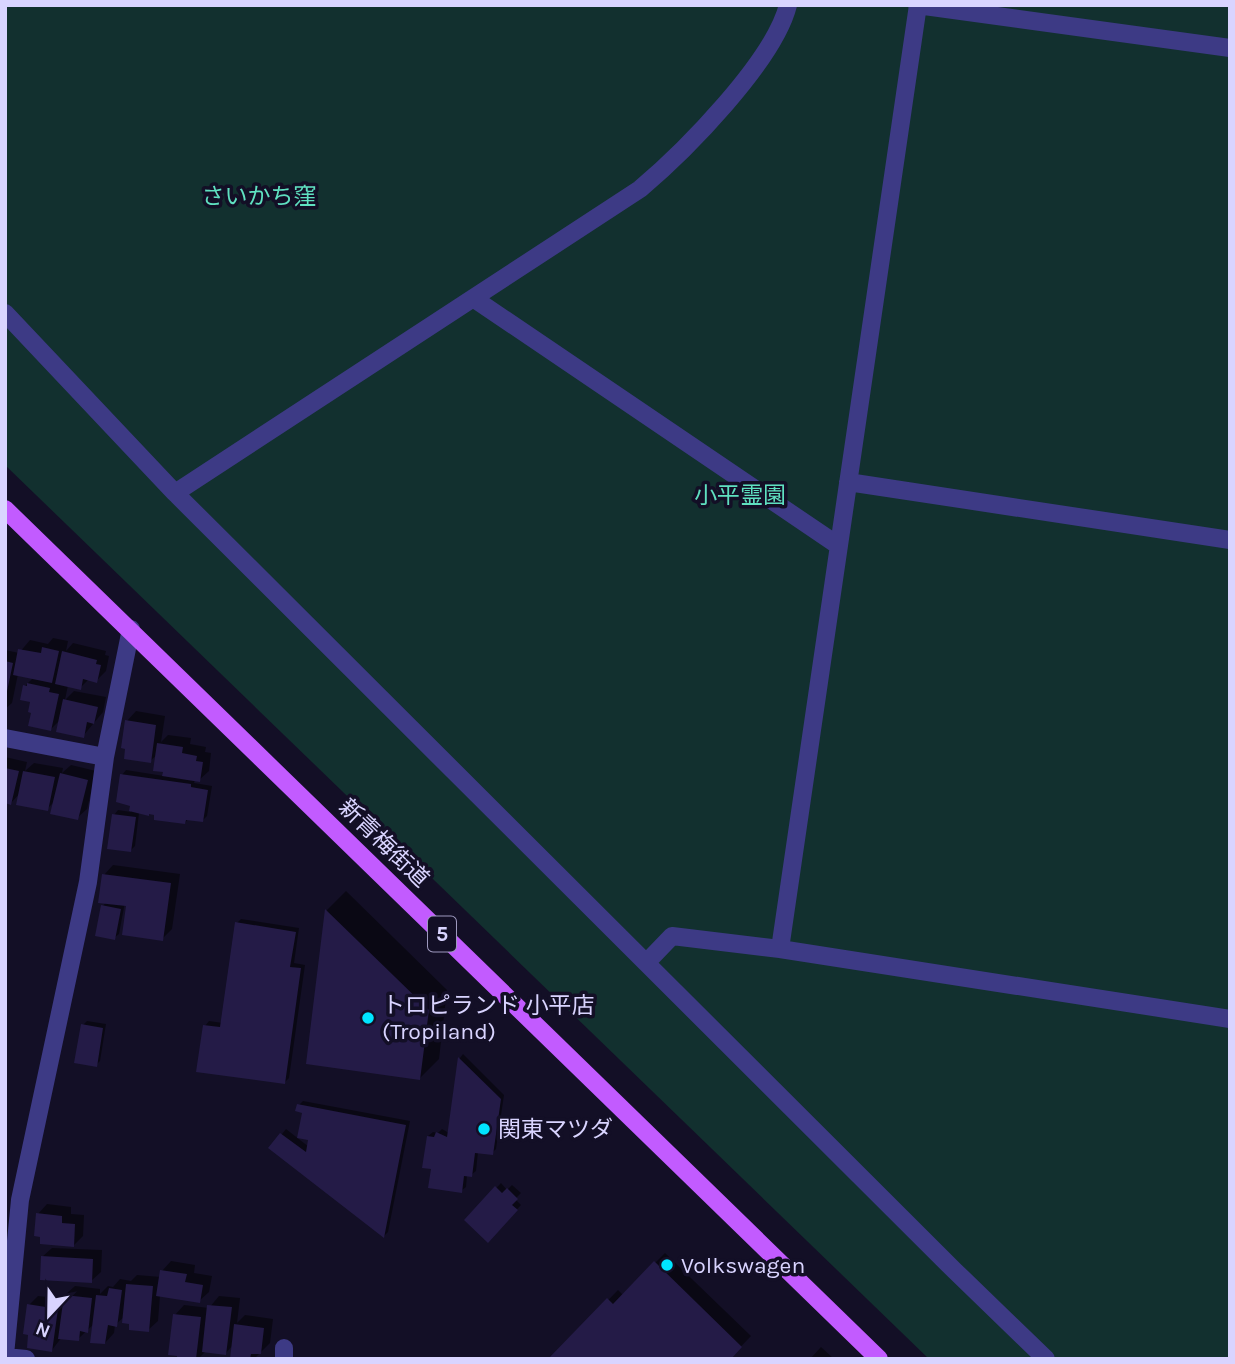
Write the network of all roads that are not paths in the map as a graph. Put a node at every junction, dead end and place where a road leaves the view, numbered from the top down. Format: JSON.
{"nodes":[{"id":1,"x":788,"y":5,"type":"edge"},
{"id":2,"x":918,"y":5,"type":"edge"},
{"id":3,"x":1230,"y":48,"type":"edge"},
{"id":4,"x":473,"y":298,"type":"junction"},
{"id":5,"x":5,"y":313,"type":"edge"},
{"id":6,"x":848,"y":482,"type":"junction"},
{"id":7,"x":175,"y":493,"type":"junction"},
{"id":8,"x":5,"y":509,"type":"edge"},
{"id":9,"x":1230,"y":540,"type":"edge"},
{"id":10,"x":839,"y":546,"type":"junction"},
{"id":11,"x":131,"y":629,"type":"junction"},
{"id":12,"x":5,"y":738,"type":"edge"},
{"id":13,"x":105,"y":757,"type":"junction"},
{"id":14,"x":780,"y":949,"type":"junction"},
{"id":15,"x":647,"y":962,"type":"junction"},
{"id":16,"x":1230,"y":1018,"type":"edge"},
{"id":17,"x":5,"y":1356,"type":"edge"},
{"id":18,"x":26,"y":1359,"type":"edge"},
{"id":19,"x":879,"y":1359,"type":"edge"},
{"id":20,"x":1046,"y":1359,"type":"edge"}],
"edges":[{"from":1,"to":4,"type":"street"},
{"from":2,"to":3,"type":"street"},
{"from":2,"to":6,"type":"street"},
{"from":4,"to":7,"type":"street"},
{"from":4,"to":10,"type":"street"},
{"from":5,"to":7,"type":"street"},
{"from":6,"to":9,"type":"street"},
{"from":6,"to":10,"type":"street"},
{"from":7,"to":15,"type":"street"},
{"from":8,"to":11,"type":"main road","name":"新青梅街道","number":"5"},
{"from":10,"to":14,"type":"street"},
{"from":11,"to":13,"type":"street"},
{"from":11,"to":19,"type":"main road","name":"新青梅街道","number":"5"},
{"from":12,"to":13,"type":"street"},
{"from":13,"to":17,"type":"street"},
{"from":14,"to":15,"type":"street"},
{"from":14,"to":16,"type":"street"},
{"from":15,"to":20,"type":"street"},
{"from":17,"to":18,"type":"street"}]}
